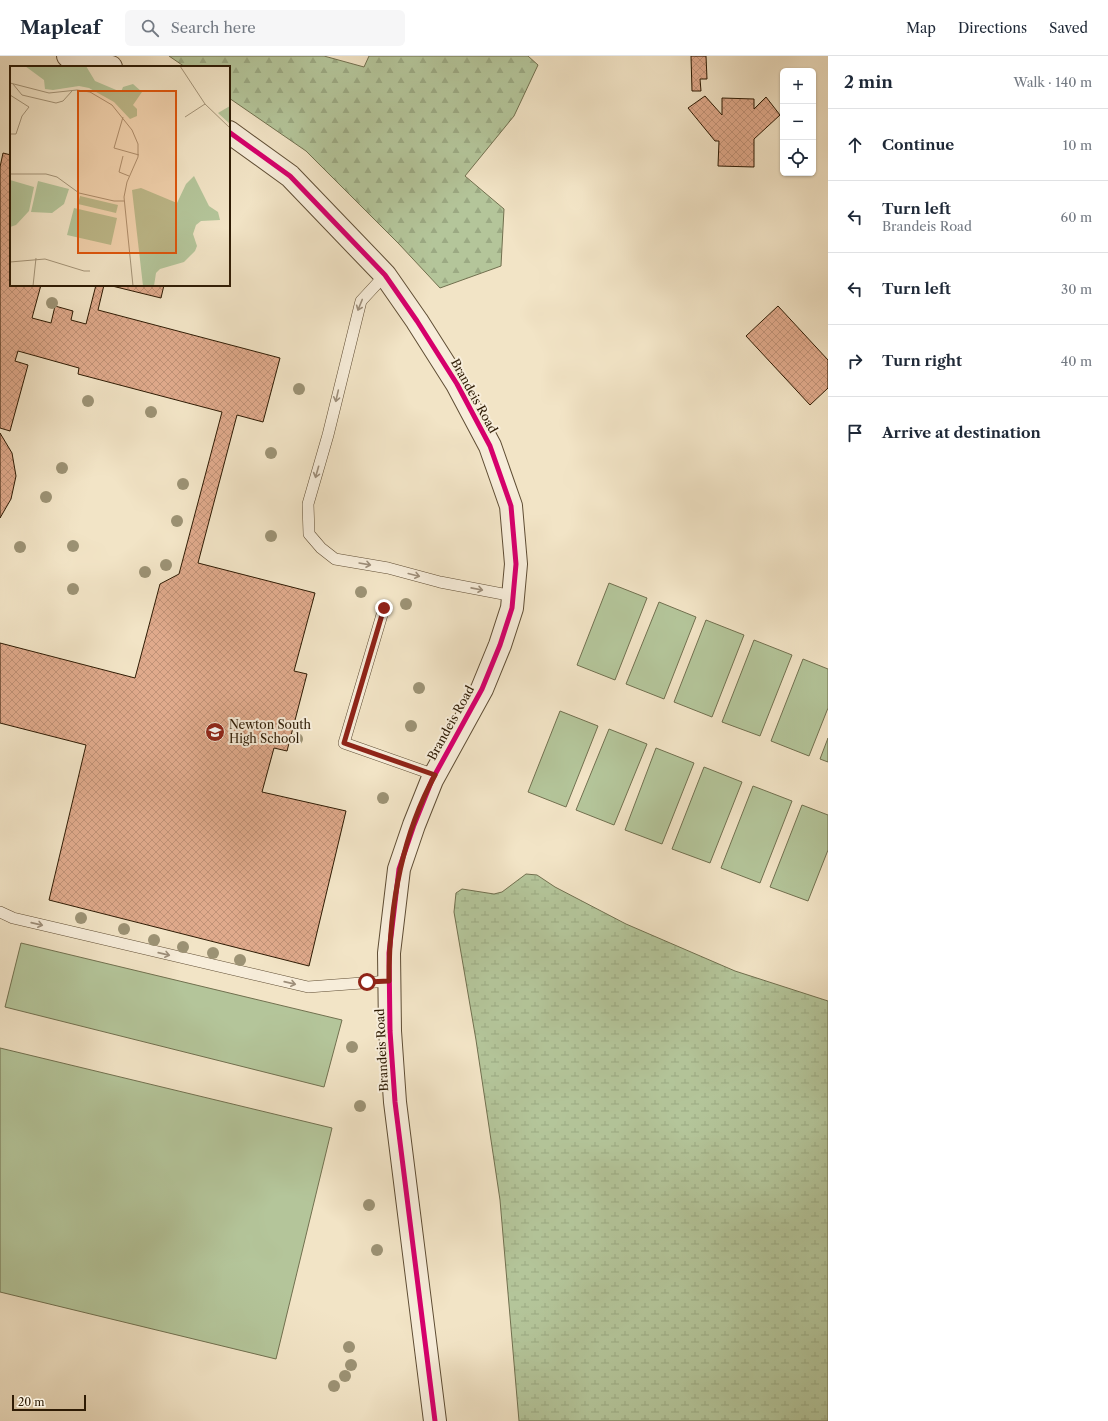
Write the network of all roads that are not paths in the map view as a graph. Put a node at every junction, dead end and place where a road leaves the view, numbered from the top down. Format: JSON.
{"nodes":[{"id":1,"x":68,"y":56,"type":"edge"},
{"id":2,"x":107,"y":66,"type":"edge"},
{"id":3,"x":230,"y":133,"type":"edge"},
{"id":4,"x":385,"y":276,"type":"junction"},
{"id":5,"x":513,"y":596,"type":"junction"},
{"id":6,"x":384,"y":608,"type":"dead end"},
{"id":7,"x":435,"y":775,"type":"junction"},
{"id":8,"x":0,"y":912,"type":"edge"},
{"id":9,"x":389,"y":981,"type":"junction"},
{"id":10,"x":435,"y":1421,"type":"edge"}],
"edges":[{"from":1,"to":2,"type":"street"},
{"from":3,"to":4,"type":"street","name":"Brandeis Road"},
{"from":4,"to":5,"type":"street","name":"Brandeis Road"},
{"from":4,"to":5,"type":"lane","one_way":true},
{"from":5,"to":7,"type":"street","name":"Brandeis Road"},
{"from":6,"to":7,"type":"lane"},
{"from":7,"to":9,"type":"street","name":"Brandeis Road"},
{"from":8,"to":9,"type":"lane","one_way":true},
{"from":9,"to":10,"type":"street","name":"Brandeis Road"}]}
